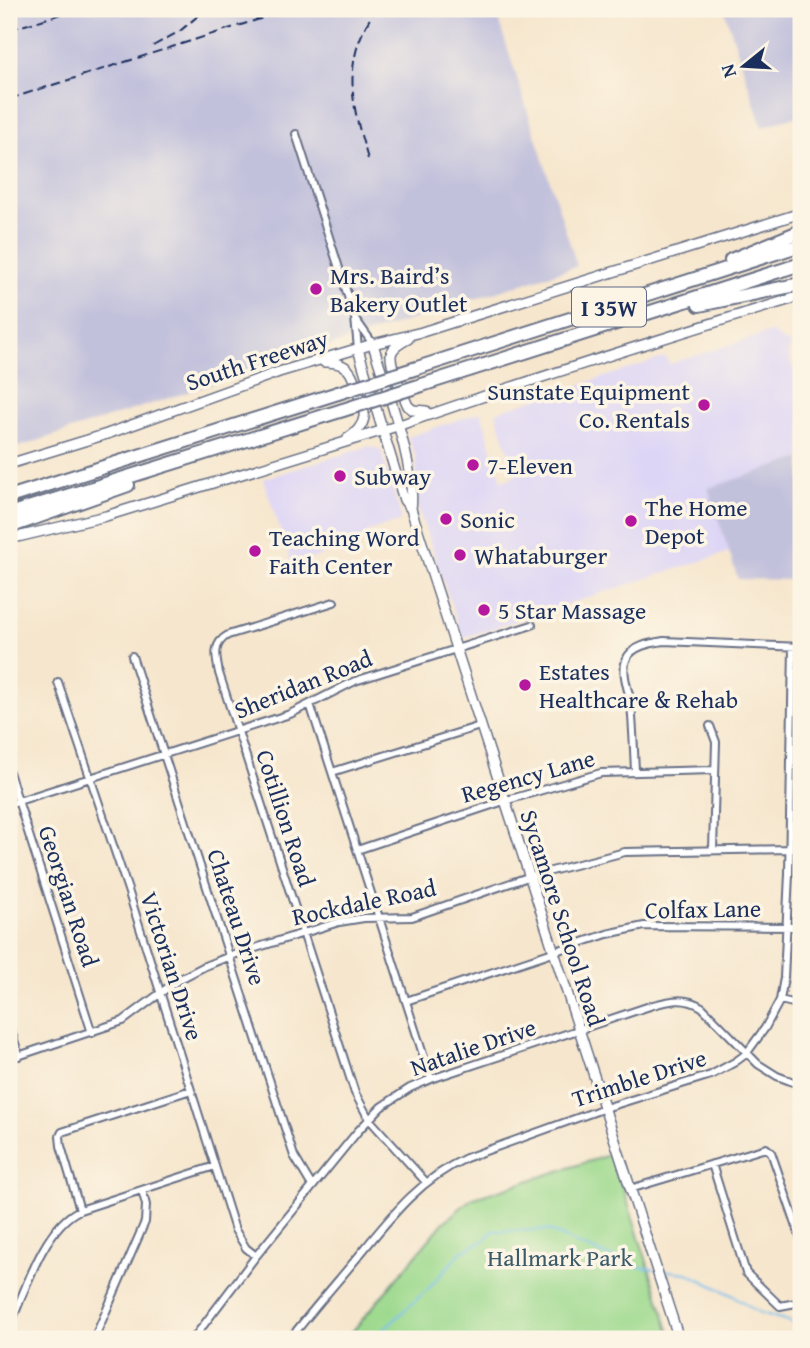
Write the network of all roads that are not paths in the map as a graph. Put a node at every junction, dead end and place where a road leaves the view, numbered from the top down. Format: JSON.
{"nodes":[{"id":1,"x":296,"y":134,"type":"dead end"},
{"id":2,"x":801,"y":213,"type":"edge"},
{"id":3,"x":801,"y":231,"type":"edge"},
{"id":4,"x":801,"y":245,"type":"edge"},
{"id":5,"x":801,"y":264,"type":"edge"},
{"id":6,"x":801,"y":284,"type":"edge"},
{"id":7,"x":647,"y":295,"type":"junction"},
{"id":8,"x":801,"y":296,"type":"edge"},
{"id":9,"x":355,"y":318,"type":"junction"},
{"id":10,"x":422,"y":332,"type":"junction"},
{"id":11,"x":587,"y":334,"type":"junction"},
{"id":12,"x":373,"y":344,"type":"junction"},
{"id":13,"x":358,"y":349,"type":"junction"},
{"id":14,"x":313,"y":362,"type":"junction"},
{"id":15,"x":433,"y":412,"type":"junction"},
{"id":16,"x":397,"y":426,"type":"junction"},
{"id":17,"x":383,"y":430,"type":"junction"},
{"id":18,"x":340,"y":442,"type":"junction"},
{"id":19,"x":228,"y":446,"type":"junction"},
{"id":20,"x":9,"y":464,"type":"edge"},
{"id":21,"x":43,"y":486,"type":"junction"},
{"id":22,"x":9,"y":491,"type":"edge"},
{"id":23,"x":9,"y":497,"type":"edge"},
{"id":24,"x":411,"y":509,"type":"junction"},
{"id":25,"x":9,"y":514,"type":"edge"},
{"id":26,"x":9,"y":527,"type":"edge"},
{"id":27,"x":9,"y":539,"type":"edge"},
{"id":28,"x":334,"y":602,"type":"dead end"},
{"id":29,"x":532,"y":625,"type":"dead end"},
{"id":30,"x":793,"y":647,"type":"junction"},
{"id":31,"x":801,"y":647,"type":"edge"},
{"id":32,"x":456,"y":651,"type":"junction"},
{"id":33,"x":132,"y":656,"type":"dead end"},
{"id":34,"x":58,"y":682,"type":"dead end"},
{"id":35,"x":310,"y":704,"type":"junction"},
{"id":36,"x":480,"y":726,"type":"junction"},
{"id":37,"x":710,"y":726,"type":"dead end"},
{"id":38,"x":238,"y":731,"type":"junction"},
{"id":39,"x":165,"y":754,"type":"junction"},
{"id":40,"x":715,"y":770,"type":"junction"},
{"id":41,"x":635,"y":771,"type":"junction"},
{"id":42,"x":9,"y":772,"type":"edge"},
{"id":43,"x":332,"y":772,"type":"junction"},
{"id":44,"x":91,"y":778,"type":"junction"},
{"id":45,"x":18,"y":801,"type":"junction"},
{"id":46,"x":504,"y":801,"type":"junction"},
{"id":47,"x":9,"y":804,"type":"edge"},
{"id":48,"x":789,"y":849,"type":"junction"},
{"id":49,"x":357,"y":850,"type":"junction"},
{"id":50,"x":713,"y":850,"type":"junction"},
{"id":51,"x":528,"y":877,"type":"junction"},
{"id":52,"x":379,"y":917,"type":"junction"},
{"id":53,"x":787,"y":927,"type":"junction"},
{"id":54,"x":801,"y":927,"type":"edge"},
{"id":55,"x":303,"y":933,"type":"junction"},
{"id":56,"x":553,"y":953,"type":"junction"},
{"id":57,"x":230,"y":956,"type":"junction"},
{"id":58,"x":160,"y":993,"type":"junction"},
{"id":59,"x":780,"y":1000,"type":"junction"},
{"id":60,"x":406,"y":1001,"type":"junction"},
{"id":61,"x":801,"y":1005,"type":"edge"},
{"id":62,"x":9,"y":1024,"type":"edge"},
{"id":63,"x":579,"y":1031,"type":"junction"},
{"id":64,"x":92,"y":1033,"type":"junction"},
{"id":65,"x":746,"y":1054,"type":"junction"},
{"id":66,"x":19,"y":1056,"type":"junction"},
{"id":67,"x":9,"y":1059,"type":"edge"},
{"id":68,"x":431,"y":1079,"type":"junction"},
{"id":69,"x":801,"y":1085,"type":"edge"},
{"id":70,"x":191,"y":1090,"type":"junction"},
{"id":71,"x":605,"y":1108,"type":"junction"},
{"id":72,"x":369,"y":1119,"type":"junction"},
{"id":73,"x":712,"y":1164,"type":"junction"},
{"id":74,"x":215,"y":1166,"type":"junction"},
{"id":75,"x":425,"y":1181,"type":"junction"},
{"id":76,"x":312,"y":1186,"type":"junction"},
{"id":77,"x":631,"y":1189,"type":"junction"},
{"id":78,"x":142,"y":1190,"type":"junction"},
{"id":79,"x":80,"y":1210,"type":"junction"},
{"id":80,"x":801,"y":1238,"type":"edge"},
{"id":81,"x":256,"y":1256,"type":"junction"},
{"id":82,"x":801,"y":1302,"type":"edge"},
{"id":83,"x":9,"y":1328,"type":"edge"},
{"id":84,"x":94,"y":1339,"type":"edge"},
{"id":85,"x":193,"y":1339,"type":"edge"},
{"id":86,"x":290,"y":1339,"type":"edge"},
{"id":87,"x":679,"y":1339,"type":"edge"}],
"edges":[{"from":1,"to":9,"type":"street","name":"Sycamore School Road"},
{"from":2,"to":10,"type":"main road","name":"South Freeway"},
{"from":3,"to":7,"type":"highway"},
{"from":4,"to":7,"type":"highway","number":"I 35W"},
{"from":5,"to":11,"type":"highway","number":"I 35W"},
{"from":6,"to":11,"type":"highway"},
{"from":7,"to":21,"type":"highway","number":"I 35W","bridge":true},
{"from":8,"to":15,"type":"main road"},
{"from":9,"to":12,"type":"street","name":"Sycamore School Road"},
{"from":9,"to":13,"type":"street","name":"Sycamore School Road"},
{"from":10,"to":12,"type":"main road","name":"South Freeway"},
{"from":10,"to":15,"type":"main road"},
{"from":11,"to":19,"type":"highway","number":"I 35W","bridge":true},
{"from":12,"to":13,"type":"main road","name":"South Freeway"},
{"from":12,"to":16,"type":"main road","name":"Sycamore School Road"},
{"from":13,"to":14,"type":"main road","name":"South Freeway"},
{"from":13,"to":17,"type":"main road","name":"Sycamore School Road"},
{"from":14,"to":18,"type":"main road"},
{"from":14,"to":20,"type":"main road","name":"South Freeway"},
{"from":15,"to":16,"type":"main road"},
{"from":16,"to":17,"type":"main road"},
{"from":16,"to":24,"type":"main road","name":"Sycamore School Road"},
{"from":17,"to":18,"type":"main road"},
{"from":17,"to":24,"type":"main road","name":"Sycamore School Road"},
{"from":18,"to":27,"type":"main road"},
{"from":19,"to":25,"type":"highway","number":"I 35W"},
{"from":19,"to":26,"type":"highway"},
{"from":21,"to":22,"type":"highway"},
{"from":21,"to":23,"type":"highway","number":"I 35W"},
{"from":24,"to":32,"type":"main road","name":"Sycamore School Road"},
{"from":28,"to":38,"type":"street","name":"Cotillion Road"},
{"from":29,"to":32,"type":"street","name":"Sheridan Road"},
{"from":30,"to":31,"type":"street"},
{"from":30,"to":41,"type":"street"},
{"from":30,"to":48,"type":"street","name":"Trimble Drive"},
{"from":32,"to":35,"type":"street","name":"Sheridan Road"},
{"from":32,"to":36,"type":"main road","name":"Sycamore School Road"},
{"from":33,"to":39,"type":"street","name":"Chateau Drive"},
{"from":34,"to":44,"type":"street","name":"Victorian Drive"},
{"from":35,"to":38,"type":"street","name":"Sheridan Road"},
{"from":35,"to":43,"type":"street"},
{"from":36,"to":43,"type":"street"},
{"from":36,"to":46,"type":"main road","name":"Sycamore School Road"},
{"from":37,"to":40,"type":"street"},
{"from":38,"to":39,"type":"street","name":"Sheridan Road"},
{"from":38,"to":55,"type":"street","name":"Cotillion Road"},
{"from":39,"to":44,"type":"street","name":"Sheridan Road"},
{"from":39,"to":57,"type":"street","name":"Chateau Drive"},
{"from":40,"to":41,"type":"street","name":"Regency Lane"},
{"from":40,"to":50,"type":"street"},
{"from":41,"to":46,"type":"street","name":"Regency Lane"},
{"from":42,"to":45,"type":"street","name":"Georgian Road"},
{"from":43,"to":49,"type":"street"},
{"from":44,"to":45,"type":"street","name":"Sheridan Road"},
{"from":44,"to":58,"type":"street","name":"Victorian Drive"},
{"from":45,"to":47,"type":"street","name":"Sheridan Road"},
{"from":45,"to":64,"type":"street","name":"Georgian Road"},
{"from":46,"to":49,"type":"street","name":"Regency Lane"},
{"from":46,"to":51,"type":"main road","name":"Sycamore School Road"},
{"from":48,"to":50,"type":"street","name":"Rockdale Road"},
{"from":48,"to":53,"type":"street","name":"Trimble Drive"},
{"from":49,"to":52,"type":"street"},
{"from":50,"to":51,"type":"street","name":"Rockdale Road"},
{"from":51,"to":52,"type":"street","name":"Rockdale Road"},
{"from":51,"to":56,"type":"main road","name":"Sycamore School Road"},
{"from":52,"to":55,"type":"street","name":"Rockdale Road"},
{"from":52,"to":60,"type":"street"},
{"from":53,"to":54,"type":"street","name":"Colfax Lane"},
{"from":53,"to":56,"type":"street","name":"Colfax Lane"},
{"from":53,"to":59,"type":"street","name":"Trimble Drive"},
{"from":55,"to":57,"type":"street","name":"Rockdale Road"},
{"from":55,"to":72,"type":"street","name":"Cotillion Road"},
{"from":56,"to":60,"type":"street","name":"Colfax Lane"},
{"from":56,"to":63,"type":"main road","name":"Sycamore School Road"},
{"from":57,"to":58,"type":"street","name":"Rockdale Road"},
{"from":57,"to":76,"type":"street","name":"Chateau Drive"},
{"from":58,"to":64,"type":"street","name":"Rockdale Road"},
{"from":58,"to":70,"type":"street","name":"Victorian Drive"},
{"from":59,"to":61,"type":"street"},
{"from":59,"to":65,"type":"street","name":"Trimble Drive"},
{"from":60,"to":68,"type":"street"},
{"from":62,"to":66,"type":"street"},
{"from":63,"to":65,"type":"street","name":"Natalie Drive"},
{"from":63,"to":68,"type":"street","name":"Natalie Drive"},
{"from":63,"to":71,"type":"main road","name":"Sycamore School Road"},
{"from":64,"to":66,"type":"street","name":"Rockdale Road"},
{"from":65,"to":69,"type":"street","name":"Natalie Drive"},
{"from":65,"to":71,"type":"street","name":"Trimble Drive"},
{"from":66,"to":67,"type":"street","name":"Rockdale Road"},
{"from":68,"to":72,"type":"street","name":"Natalie Drive"},
{"from":70,"to":74,"type":"street","name":"Victorian Drive"},
{"from":70,"to":79,"type":"street"},
{"from":71,"to":75,"type":"street","name":"Trimble Drive"},
{"from":71,"to":77,"type":"main road","name":"Sycamore School Road"},
{"from":72,"to":75,"type":"street","name":"Cotillion Road"},
{"from":72,"to":76,"type":"street","name":"Natalie Drive"},
{"from":73,"to":77,"type":"street"},
{"from":73,"to":80,"type":"street"},
{"from":73,"to":82,"type":"street"},
{"from":74,"to":78,"type":"street"},
{"from":74,"to":81,"type":"street","name":"Victorian Drive"},
{"from":75,"to":86,"type":"street","name":"Trimble Drive"},
{"from":76,"to":81,"type":"street","name":"Natalie Drive"},
{"from":77,"to":87,"type":"main road","name":"Sycamore School Road"},
{"from":78,"to":79,"type":"street"},
{"from":78,"to":84,"type":"street"},
{"from":79,"to":83,"type":"street"},
{"from":81,"to":85,"type":"street","name":"Natalie Drive"}]}
